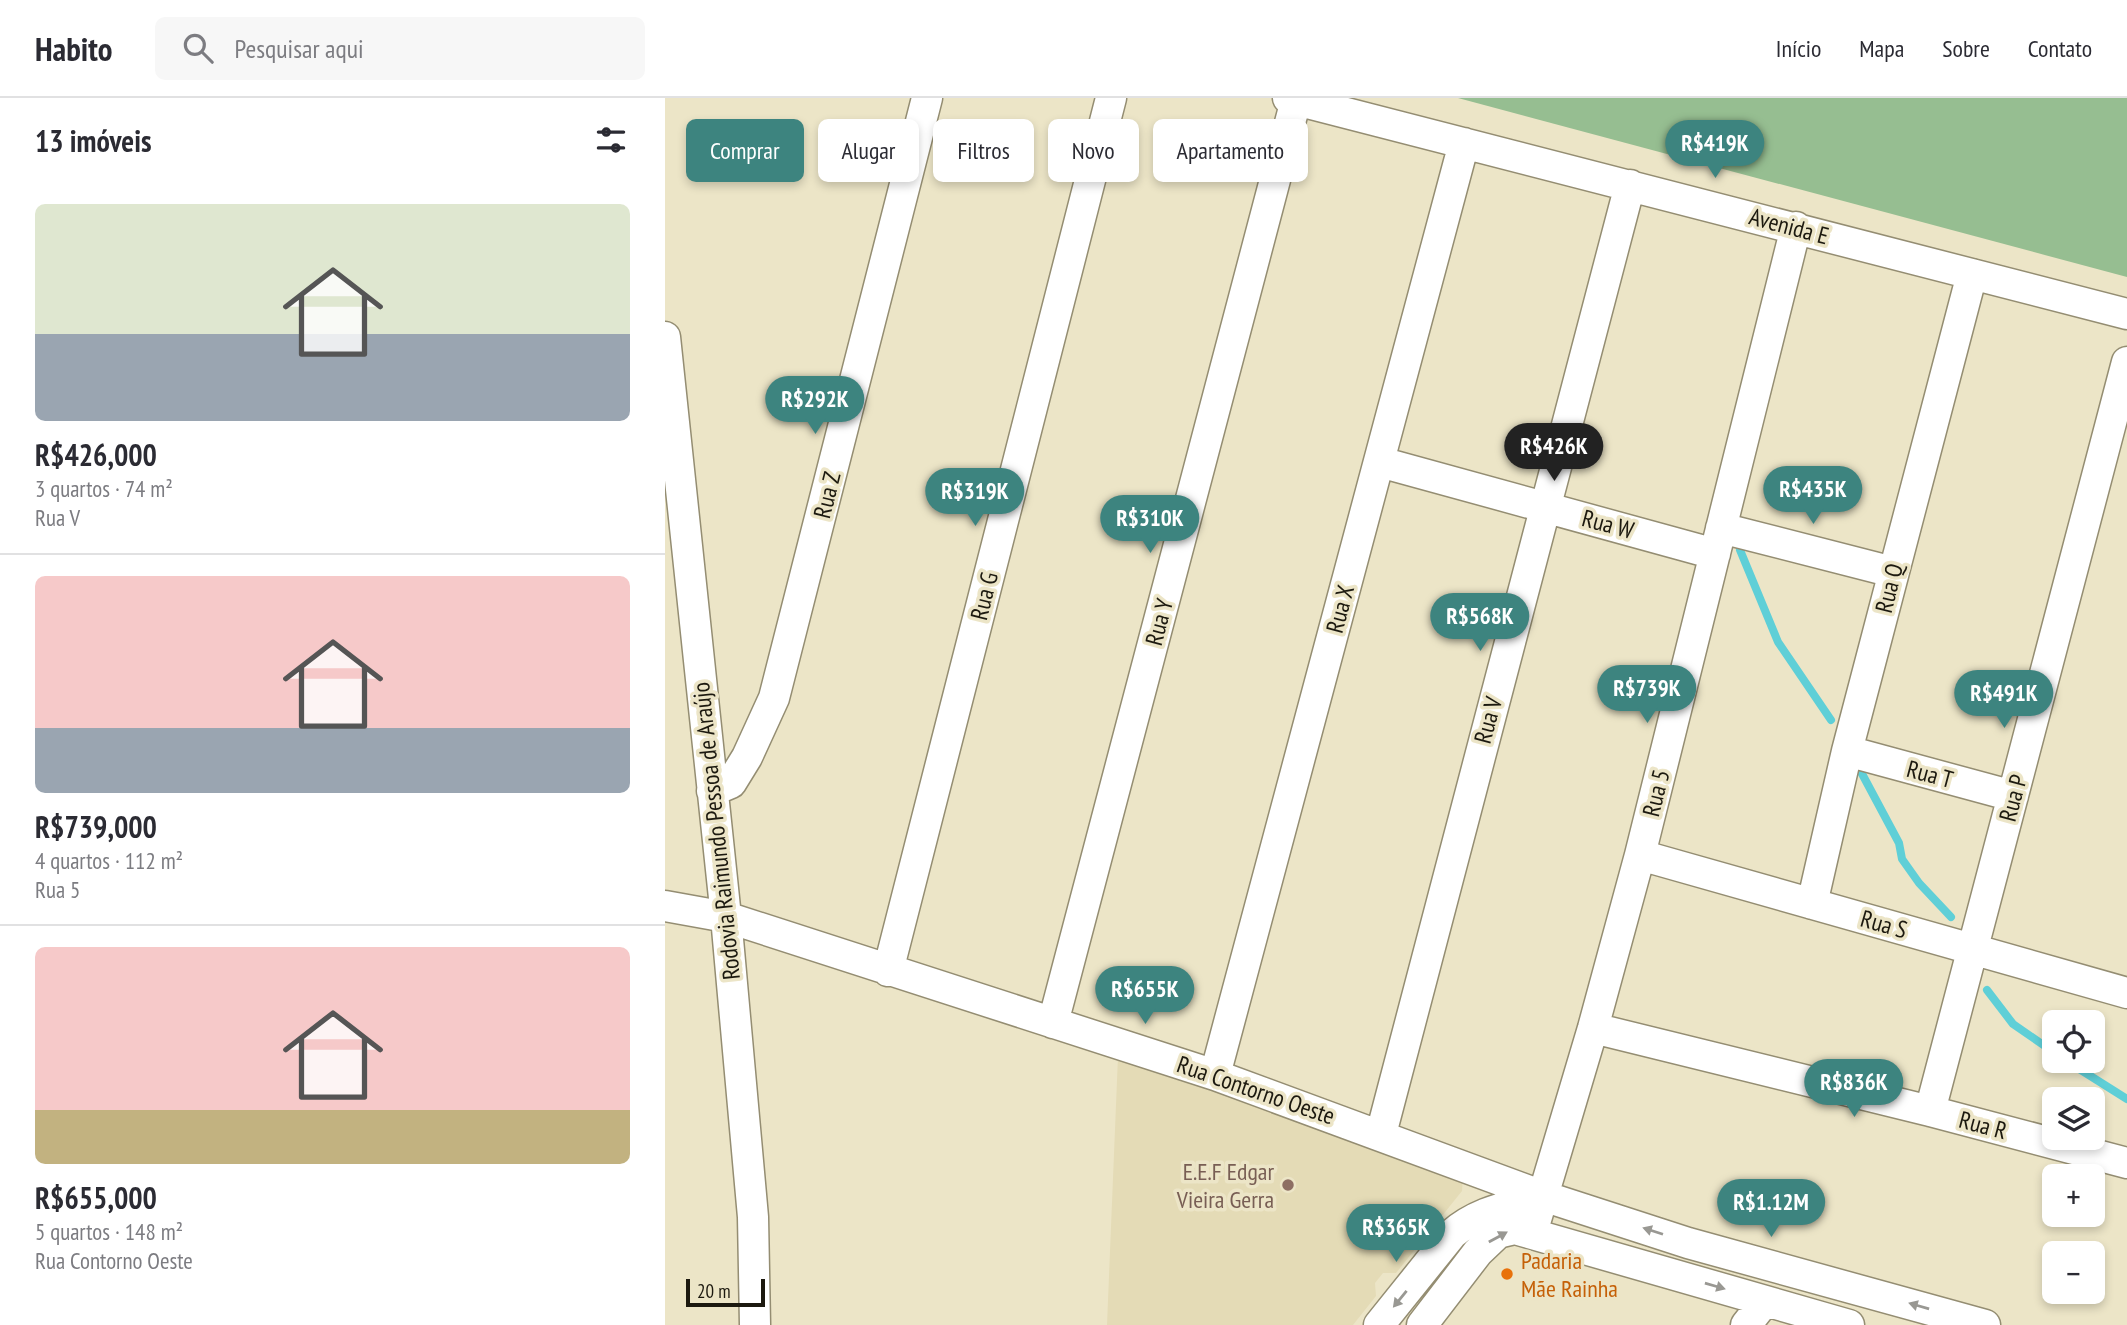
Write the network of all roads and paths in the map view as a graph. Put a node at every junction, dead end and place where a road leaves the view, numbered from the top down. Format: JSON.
{"nodes":[{"id":1,"x":927,"y":98,"type":"edge"},
{"id":2,"x":1111,"y":98,"type":"edge"},
{"id":3,"x":1292,"y":99,"type":"edge"},
{"id":4,"x":1464,"y":143,"type":"junction"},
{"id":5,"x":1630,"y":185,"type":"junction"},
{"id":6,"x":1796,"y":227,"type":"junction"},
{"id":7,"x":1972,"y":274,"type":"junction"},
{"id":8,"x":2127,"y":314,"type":"edge"},
{"id":9,"x":665,"y":337,"type":"edge"},
{"id":10,"x":2127,"y":362,"type":"edge"},
{"id":11,"x":1380,"y":462,"type":"junction"},
{"id":12,"x":1544,"y":506,"type":"junction"},
{"id":13,"x":1718,"y":541,"type":"junction"},
{"id":14,"x":1893,"y":572,"type":"junction"},
{"id":15,"x":1847,"y":751,"type":"junction"},
{"id":16,"x":712,"y":791,"type":"junction"},
{"id":17,"x":2013,"y":796,"type":"junction"},
{"id":18,"x":1640,"y":855,"type":"junction"},
{"id":19,"x":1812,"y":904,"type":"junction"},
{"id":20,"x":665,"y":906,"type":"edge"},
{"id":21,"x":726,"y":918,"type":"junction"},
{"id":22,"x":1973,"y":950,"type":"junction"},
{"id":23,"x":888,"y":971,"type":"junction"},
{"id":24,"x":2127,"y":993,"type":"edge"},
{"id":25,"x":1053,"y":1023,"type":"junction"},
{"id":26,"x":1593,"y":1028,"type":"junction"},
{"id":27,"x":1215,"y":1075,"type":"junction"},
{"id":28,"x":1930,"y":1111,"type":"junction"},
{"id":29,"x":1381,"y":1134,"type":"junction"},
{"id":30,"x":2127,"y":1163,"type":"edge"},
{"id":31,"x":1543,"y":1196,"type":"junction"},
{"id":32,"x":1532,"y":1233,"type":"junction"},
{"id":33,"x":1765,"y":1301,"type":"junction"},
{"id":34,"x":755,"y":1325,"type":"edge"},
{"id":35,"x":1379,"y":1325,"type":"edge"},
{"id":36,"x":1422,"y":1325,"type":"edge"},
{"id":37,"x":1746,"y":1325,"type":"edge"},
{"id":38,"x":1849,"y":1325,"type":"edge"},
{"id":39,"x":1985,"y":1325,"type":"edge"}],
"edges":[{"from":1,"to":16,"type":"street","name":"Rua Z"},
{"from":2,"to":23,"type":"street","name":"Rua G"},
{"from":3,"to":4,"type":"street","name":"Avenida E"},
{"from":3,"to":25,"type":"street","name":"Rua Y"},
{"from":4,"to":5,"type":"street","name":"Avenida E"},
{"from":4,"to":11,"type":"street","name":"Rua X"},
{"from":5,"to":6,"type":"street","name":"Avenida E"},
{"from":5,"to":12,"type":"street","name":"Rua V"},
{"from":6,"to":7,"type":"street","name":"Avenida E"},
{"from":6,"to":13,"type":"street","name":"Rua 5"},
{"from":7,"to":8,"type":"street","name":"Avenida E"},
{"from":7,"to":14,"type":"street","name":"Rua Q"},
{"from":9,"to":16,"type":"street","name":"Rodovia Raimundo Pessoa de Araújo"},
{"from":10,"to":17,"type":"street","name":"Rua P"},
{"from":11,"to":12,"type":"street","name":"Rua W"},
{"from":11,"to":27,"type":"street","name":"Rua X"},
{"from":12,"to":13,"type":"street","name":"Rua W"},
{"from":12,"to":29,"type":"street","name":"Rua V"},
{"from":13,"to":14,"type":"street","name":"Rua W"},
{"from":13,"to":18,"type":"street","name":"Rua 5"},
{"from":14,"to":15,"type":"street","name":"Rua Q"},
{"from":15,"to":17,"type":"street","name":"Rua T"},
{"from":15,"to":19,"type":"street","name":"Rua Q"},
{"from":16,"to":21,"type":"street","name":"Rodovia Raimundo Pessoa de Araújo"},
{"from":17,"to":22,"type":"street","name":"Rua P"},
{"from":18,"to":19,"type":"street","name":"Rua S"},
{"from":18,"to":26,"type":"street","name":"Rua 5"},
{"from":19,"to":22,"type":"street","name":"Rua S"},
{"from":20,"to":21,"type":"street","name":"Rua Contorno Oeste"},
{"from":21,"to":23,"type":"street","name":"Rua Contorno Oeste"},
{"from":21,"to":34,"type":"street","name":"Rodovia Raimundo Pessoa de Araújo"},
{"from":22,"to":24,"type":"street","name":"Rua S"},
{"from":22,"to":28,"type":"street","name":"Rua P"},
{"from":23,"to":25,"type":"street","name":"Rua Contorno Oeste"},
{"from":25,"to":27,"type":"street","name":"Rua Contorno Oeste"},
{"from":26,"to":28,"type":"street","name":"Rua R"},
{"from":26,"to":31,"type":"street","name":"Rua 5"},
{"from":27,"to":29,"type":"street","name":"Rua Contorno Oeste"},
{"from":28,"to":30,"type":"street","name":"Rua R"},
{"from":29,"to":31,"type":"street","name":"Rua Contorno Oeste"},
{"from":31,"to":32,"type":"street","name":"Rua 5"},
{"from":31,"to":35,"type":"street","one_way":true},
{"from":39,"to":31,"type":"street","name":"Rua Contorno Oeste","one_way":true},
{"from":32,"to":33,"type":"street","one_way":true},
{"from":36,"to":32,"type":"street","one_way":true},
{"from":33,"to":37,"type":"street"},
{"from":33,"to":38,"type":"street"}]}
